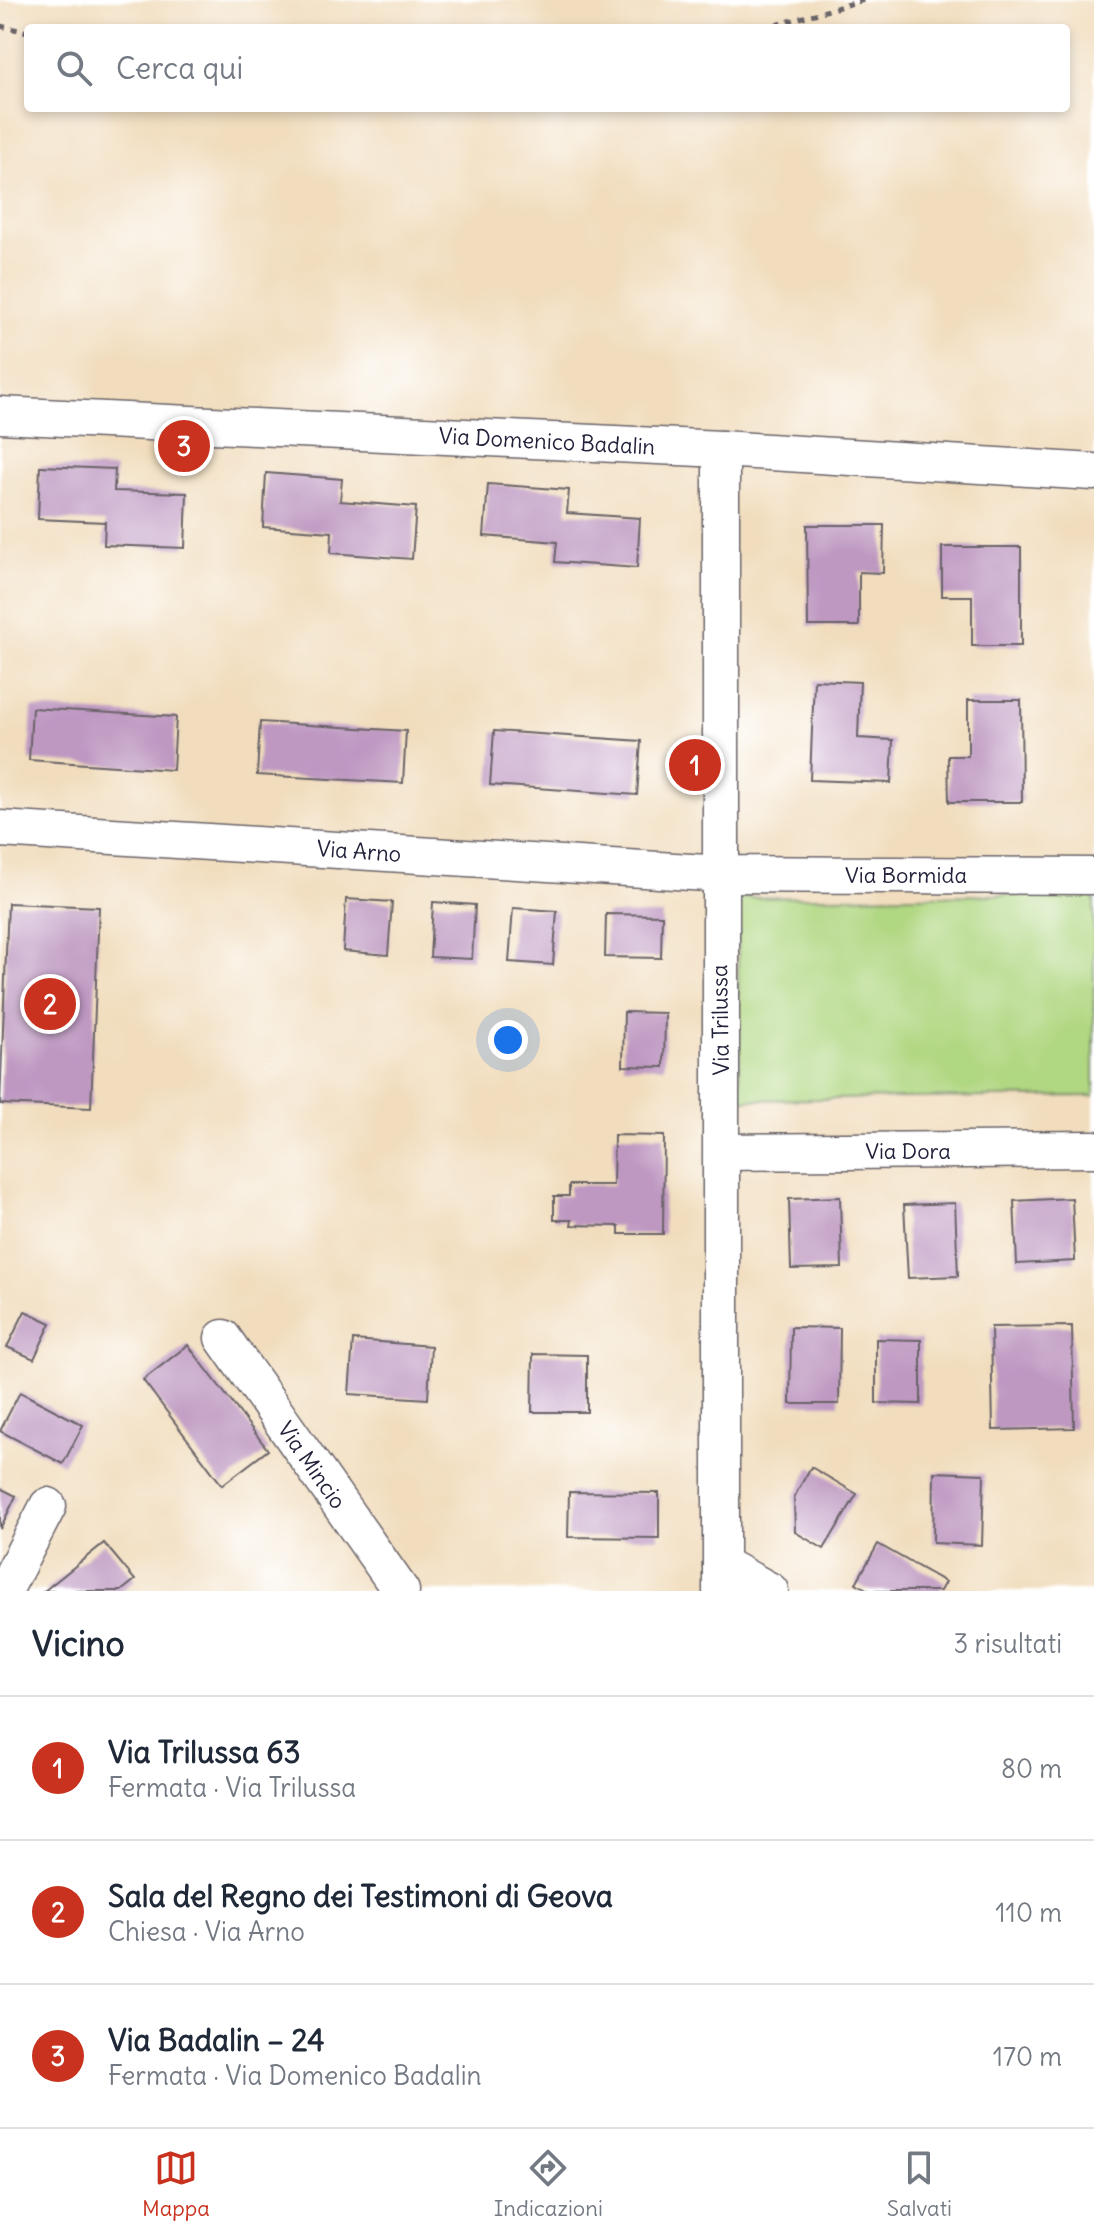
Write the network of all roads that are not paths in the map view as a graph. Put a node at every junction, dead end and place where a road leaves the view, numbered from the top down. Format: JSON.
{"nodes":[{"id":1,"x":0,"y":415,"type":"edge"},
{"id":2,"x":721,"y":449,"type":"junction"},
{"id":3,"x":1094,"y":472,"type":"edge"},
{"id":4,"x":0,"y":829,"type":"edge"},
{"id":5,"x":719,"y":874,"type":"junction"},
{"id":6,"x":1094,"y":876,"type":"edge"},
{"id":7,"x":1094,"y":1149,"type":"edge"},
{"id":8,"x":722,"y":1152,"type":"junction"},
{"id":9,"x":223,"y":1338,"type":"dead end"},
{"id":10,"x":48,"y":1506,"type":"dead end"},
{"id":11,"x":721,"y":1577,"type":"edge"},
{"id":12,"x":4,"y":1591,"type":"edge"},
{"id":13,"x":401,"y":1591,"type":"edge"},
{"id":14,"x":770,"y":1591,"type":"edge"}],
"edges":[{"from":1,"to":2,"type":"street","name":"Via Domenico Badalin"},
{"from":2,"to":3,"type":"street","name":"Via Domenico Badalin"},
{"from":2,"to":5,"type":"street","name":"Via Trilussa"},
{"from":4,"to":5,"type":"street","name":"Via Arno"},
{"from":5,"to":6,"type":"street","name":"Via Bormida"},
{"from":5,"to":8,"type":"street","name":"Via Trilussa"},
{"from":7,"to":8,"type":"street","name":"Via Dora"},
{"from":8,"to":11,"type":"street","name":"Via Trilussa"},
{"from":9,"to":13,"type":"street","name":"Via Mincio"},
{"from":10,"to":12,"type":"street"},
{"from":11,"to":14,"type":"street"}]}
